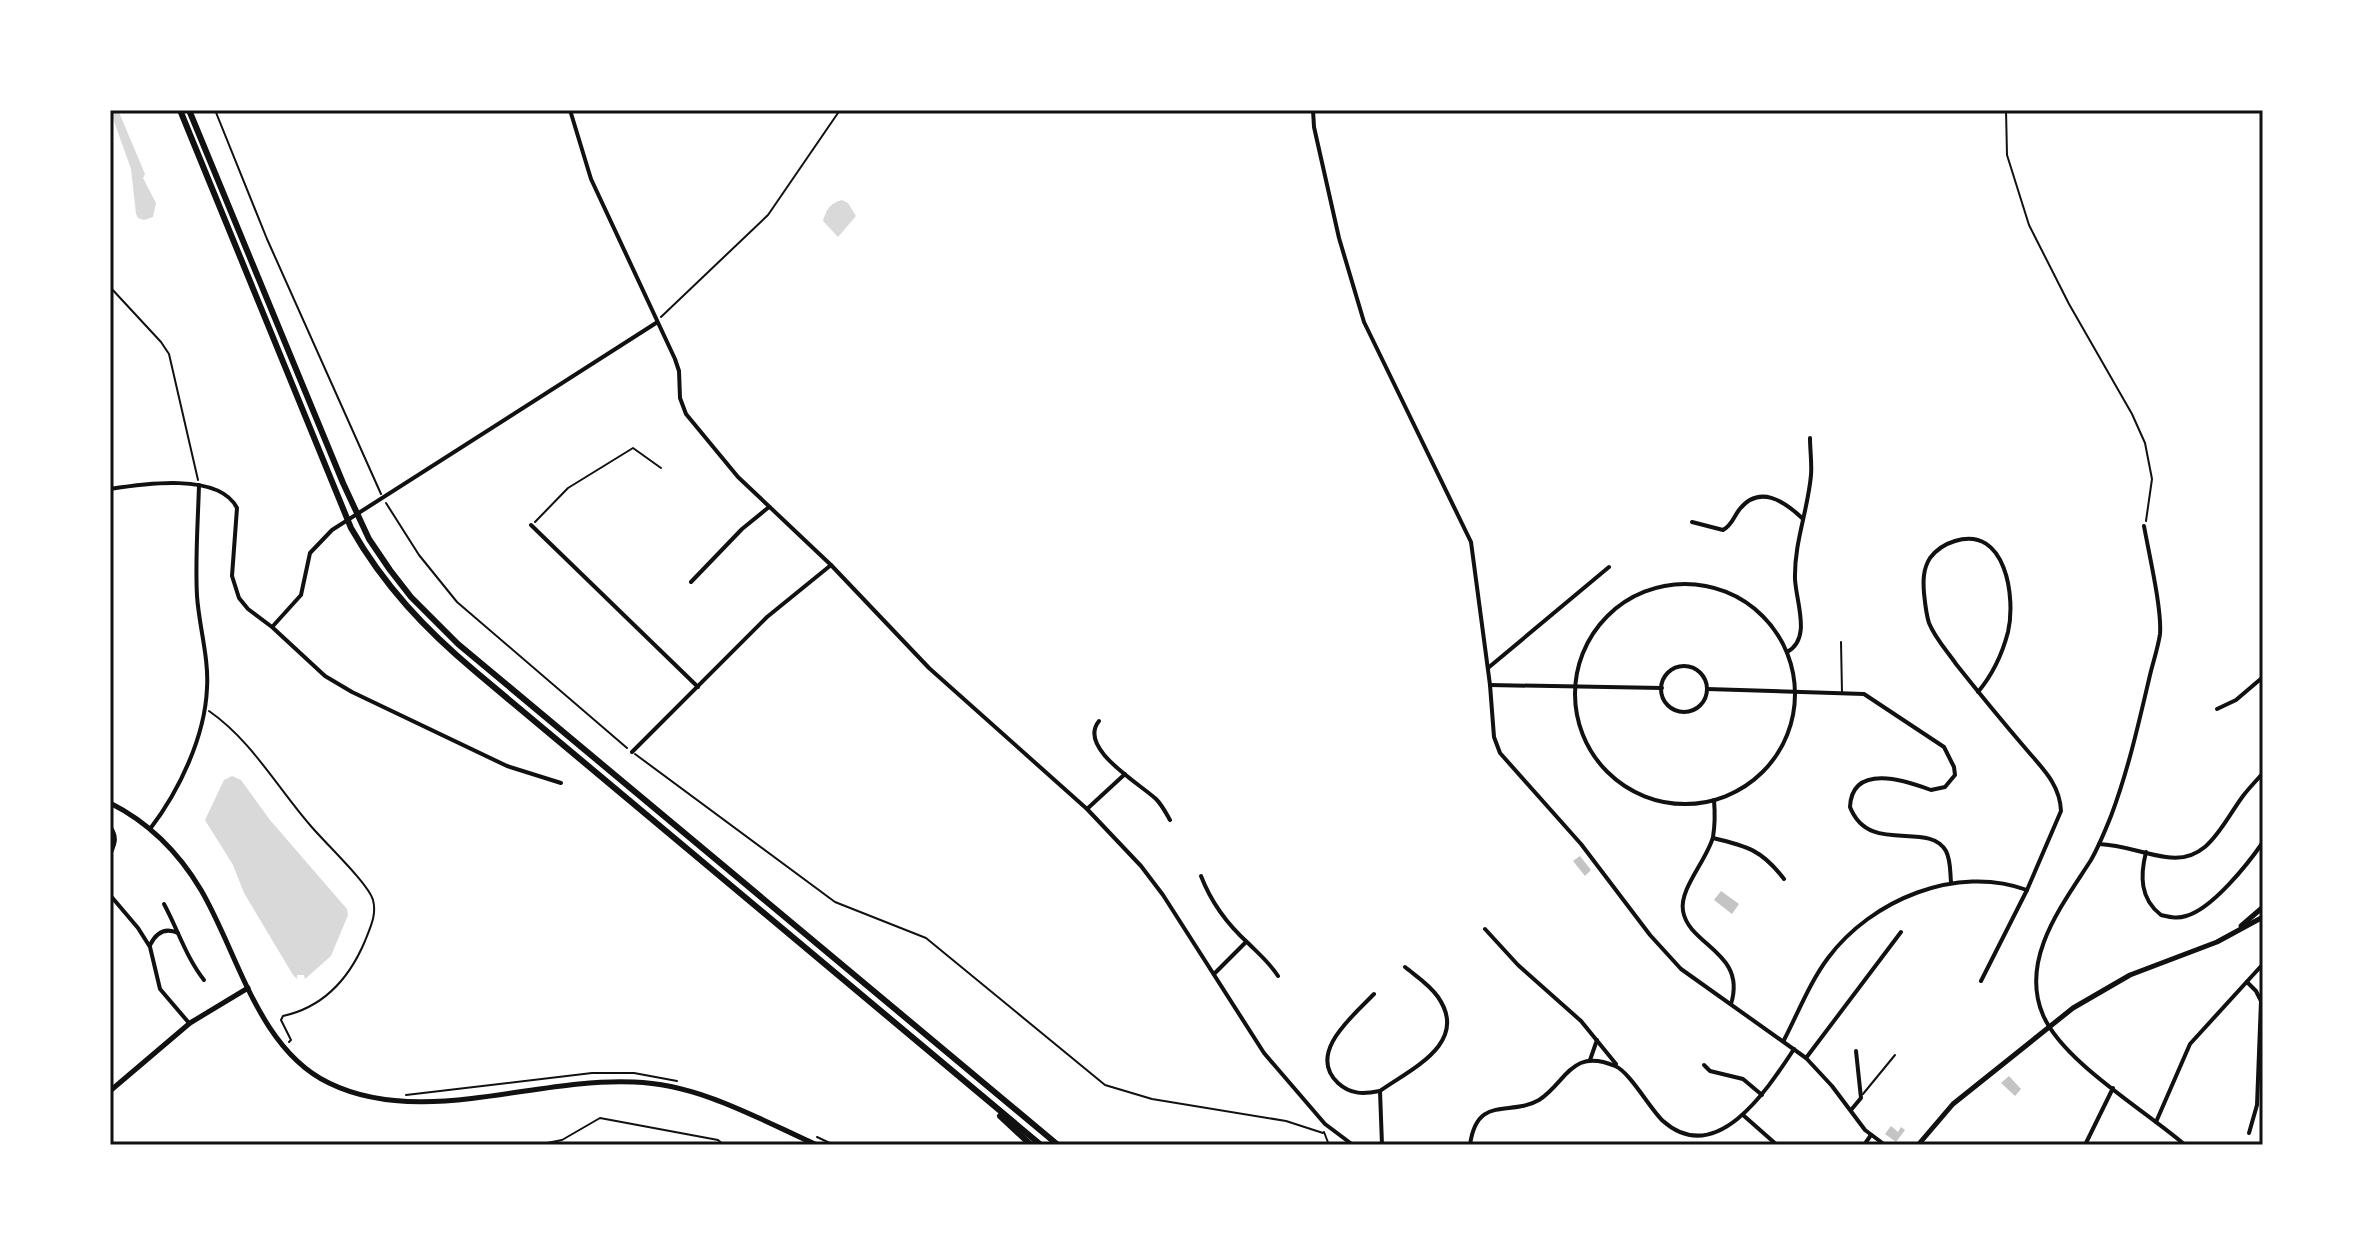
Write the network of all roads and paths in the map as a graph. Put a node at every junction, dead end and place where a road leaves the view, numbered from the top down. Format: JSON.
{"nodes":[{"id":1,"x":180,"y":110,"type":"edge"},
{"id":2,"x":189,"y":110,"type":"edge"},
{"id":3,"x":215,"y":110,"type":"edge"},
{"id":4,"x":570,"y":110,"type":"edge"},
{"id":5,"x":840,"y":110,"type":"edge"},
{"id":6,"x":1313,"y":110,"type":"edge"},
{"id":7,"x":2006,"y":110,"type":"edge"},
{"id":8,"x":110,"y":287,"type":"edge"},
{"id":9,"x":656,"y":323,"type":"junction"},
{"id":10,"x":1810,"y":438,"type":"dead end"},
{"id":11,"x":661,"y":468,"type":"dead end"},
{"id":12,"x":199,"y":485,"type":"junction"},
{"id":13,"x":110,"y":489,"type":"edge"},
{"id":14,"x":383,"y":498,"type":"junction"},
{"id":15,"x":769,"y":507,"type":"junction"},
{"id":16,"x":1802,"y":518,"type":"junction"},
{"id":17,"x":1692,"y":522,"type":"dead end"},
{"id":18,"x":531,"y":525,"type":"joint"},
{"id":19,"x":2144,"y":526,"type":"joint"},
{"id":20,"x":831,"y":565,"type":"junction"},
{"id":21,"x":1609,"y":567,"type":"dead end"},
{"id":22,"x":691,"y":582,"type":"dead end"},
{"id":23,"x":272,"y":627,"type":"junction"},
{"id":24,"x":1841,"y":642,"type":"dead end"},
{"id":25,"x":1787,"y":652,"type":"junction"},
{"id":26,"x":1488,"y":668,"type":"junction"},
{"id":27,"x":2263,"y":677,"type":"edge"},
{"id":28,"x":1490,"y":685,"type":"junction"},
{"id":29,"x":698,"y":687,"type":"junction"},
{"id":30,"x":1575,"y":688,"type":"junction"},
{"id":31,"x":1662,"y":688,"type":"junction"},
{"id":32,"x":1707,"y":689,"type":"junction"},
{"id":33,"x":1795,"y":692,"type":"junction"},
{"id":34,"x":1978,"y":692,"type":"junction"},
{"id":35,"x":1842,"y":693,"type":"junction"},
{"id":36,"x":2217,"y":709,"type":"dead end"},
{"id":37,"x":204,"y":710,"type":"junction"},
{"id":38,"x":1099,"y":721,"type":"dead end"},
{"id":39,"x":632,"y":752,"type":"junction"},
{"id":40,"x":2263,"y":773,"type":"edge"},
{"id":41,"x":1125,"y":774,"type":"junction"},
{"id":42,"x":561,"y":783,"type":"dead end"},
{"id":43,"x":1714,"y":800,"type":"junction"},
{"id":44,"x":110,"y":803,"type":"edge"},
{"id":45,"x":1087,"y":809,"type":"junction"},
{"id":46,"x":1170,"y":820,"type":"dead end"},
{"id":47,"x":110,"y":826,"type":"edge"},
{"id":48,"x":150,"y":829,"type":"junction"},
{"id":49,"x":1713,"y":838,"type":"junction"},
{"id":50,"x":2263,"y":842,"type":"edge"},
{"id":51,"x":2099,"y":844,"type":"junction"},
{"id":52,"x":2146,"y":852,"type":"junction"},
{"id":53,"x":110,"y":855,"type":"edge"},
{"id":54,"x":1201,"y":876,"type":"dead end"},
{"id":55,"x":1784,"y":879,"type":"dead end"},
{"id":56,"x":1951,"y":882,"type":"junction"},
{"id":57,"x":2027,"y":890,"type":"junction"},
{"id":58,"x":110,"y":895,"type":"edge"},
{"id":59,"x":164,"y":904,"type":"dead end"},
{"id":60,"x":2263,"y":907,"type":"edge"},
{"id":61,"x":2263,"y":917,"type":"edge"},
{"id":62,"x":1485,"y":929,"type":"dead end"},
{"id":63,"x":1901,"y":932,"type":"dead end"},
{"id":64,"x":2234,"y":932,"type":"junction"},
{"id":65,"x":180,"y":935,"type":"junction"},
{"id":66,"x":1246,"y":942,"type":"junction"},
{"id":67,"x":150,"y":947,"type":"junction"},
{"id":68,"x":2263,"y":964,"type":"edge"},
{"id":69,"x":1405,"y":967,"type":"dead end"},
{"id":70,"x":1213,"y":974,"type":"junction"},
{"id":71,"x":1278,"y":976,"type":"dead end"},
{"id":72,"x":204,"y":980,"type":"dead end"},
{"id":73,"x":1981,"y":981,"type":"dead end"},
{"id":74,"x":2247,"y":982,"type":"junction"},
{"id":75,"x":249,"y":987,"type":"junction"},
{"id":76,"x":1374,"y":994,"type":"dead end"},
{"id":77,"x":1731,"y":1005,"type":"junction"},
{"id":78,"x":190,"y":1023,"type":"junction"},
{"id":79,"x":2050,"y":1028,"type":"junction"},
{"id":80,"x":1597,"y":1040,"type":"junction"},
{"id":81,"x":1784,"y":1041,"type":"junction"},
{"id":82,"x":289,"y":1043,"type":"dead end"},
{"id":83,"x":1794,"y":1048,"type":"junction"},
{"id":84,"x":1856,"y":1051,"type":"dead end"},
{"id":85,"x":932,"y":1054,"type":"junction"},
{"id":86,"x":1895,"y":1055,"type":"dead end"},
{"id":87,"x":1806,"y":1058,"type":"junction"},
{"id":88,"x":1590,"y":1060,"type":"junction"},
{"id":89,"x":1704,"y":1065,"type":"dead end"},
{"id":90,"x":1618,"y":1066,"type":"junction"},
{"id":91,"x":687,"y":1084,"type":"dead end"},
{"id":92,"x":2113,"y":1088,"type":"junction"},
{"id":93,"x":110,"y":1091,"type":"edge"},
{"id":94,"x":1380,"y":1091,"type":"junction"},
{"id":95,"x":398,"y":1095,"type":"dead end"},
{"id":96,"x":1762,"y":1095,"type":"junction"},
{"id":97,"x":1861,"y":1098,"type":"junction"},
{"id":98,"x":1851,"y":1110,"type":"junction"},
{"id":99,"x":1743,"y":1115,"type":"junction"},
{"id":100,"x":2156,"y":1122,"type":"junction"},
{"id":101,"x":1329,"y":1126,"type":"junction"},
{"id":102,"x":805,"y":1132,"type":"dead end"},
{"id":103,"x":1323,"y":1133,"type":"junction"},
{"id":104,"x":2249,"y":1133,"type":"dead end"},
{"id":105,"x":1871,"y":1135,"type":"junction"},
{"id":106,"x":537,"y":1145,"type":"edge"},
{"id":107,"x":724,"y":1145,"type":"edge"},
{"id":108,"x":817,"y":1145,"type":"edge"},
{"id":109,"x":834,"y":1145,"type":"edge"},
{"id":110,"x":1031,"y":1145,"type":"edge"},
{"id":111,"x":1041,"y":1145,"type":"edge"},
{"id":112,"x":1061,"y":1145,"type":"edge"},
{"id":113,"x":1329,"y":1145,"type":"edge"},
{"id":114,"x":1353,"y":1145,"type":"edge"},
{"id":115,"x":1382,"y":1145,"type":"edge"},
{"id":116,"x":1470,"y":1145,"type":"edge"},
{"id":117,"x":1777,"y":1145,"type":"edge"},
{"id":118,"x":1864,"y":1145,"type":"edge"},
{"id":119,"x":1885,"y":1145,"type":"edge"},
{"id":120,"x":1918,"y":1145,"type":"edge"},
{"id":121,"x":2085,"y":1145,"type":"edge"},
{"id":122,"x":2185,"y":1145,"type":"edge"}],
"edges":[{"from":1,"to":85,"type":"highway"},
{"from":2,"to":112,"type":"highway"},
{"from":3,"to":14,"type":"path"},
{"from":4,"to":9,"type":"street"},
{"from":5,"to":9,"type":"path"},
{"from":6,"to":26,"type":"street"},
{"from":7,"to":19,"type":"path"},
{"from":8,"to":12,"type":"path"},
{"from":9,"to":14,"type":"street"},
{"from":9,"to":15,"type":"street"},
{"from":10,"to":16,"type":"street"},
{"from":11,"to":18,"type":"path"},
{"from":12,"to":13,"type":"street"},
{"from":12,"to":23,"type":"street"},
{"from":12,"to":37,"type":"street"},
{"from":14,"to":23,"type":"street"},
{"from":14,"to":39,"type":"path"},
{"from":15,"to":20,"type":"street"},
{"from":15,"to":22,"type":"street"},
{"from":16,"to":17,"type":"street"},
{"from":16,"to":25,"type":"street"},
{"from":18,"to":29,"type":"street"},
{"from":19,"to":51,"type":"street"},
{"from":20,"to":29,"type":"street"},
{"from":20,"to":45,"type":"street"},
{"from":21,"to":26,"type":"street"},
{"from":23,"to":42,"type":"street"},
{"from":24,"to":35,"type":"lane"},
{"from":25,"to":30,"type":"street"},
{"from":25,"to":33,"type":"street"},
{"from":26,"to":28,"type":"street"},
{"from":27,"to":36,"type":"street"},
{"from":28,"to":30,"type":"street"},
{"from":28,"to":77,"type":"street"},
{"from":29,"to":39,"type":"street"},
{"from":30,"to":31,"type":"street"},
{"from":30,"to":43,"type":"street"},
{"from":31,"to":32,"type":"street"},
{"from":31,"to":32,"type":"street"},
{"from":32,"to":33,"type":"street"},
{"from":33,"to":35,"type":"street"},
{"from":33,"to":43,"type":"street"},
{"from":34,"to":34,"type":"street"},
{"from":34,"to":57,"type":"street"},
{"from":35,"to":56,"type":"street"},
{"from":37,"to":48,"type":"street"},
{"from":37,"to":82,"type":"path"},
{"from":38,"to":41,"type":"street"},
{"from":39,"to":103,"type":"path"},
{"from":40,"to":52,"type":"street"},
{"from":41,"to":45,"type":"street"},
{"from":41,"to":46,"type":"street"},
{"from":43,"to":49,"type":"street"},
{"from":44,"to":48,"type":"main road"},
{"from":45,"to":70,"type":"street"},
{"from":47,"to":53,"type":"street"},
{"from":48,"to":75,"type":"main road"},
{"from":49,"to":55,"type":"street"},
{"from":49,"to":77,"type":"street"},
{"from":50,"to":52,"type":"street"},
{"from":51,"to":52,"type":"street"},
{"from":51,"to":79,"type":"street"},
{"from":54,"to":66,"type":"street"},
{"from":56,"to":57,"type":"street"},
{"from":56,"to":81,"type":"street"},
{"from":57,"to":73,"type":"street"},
{"from":58,"to":67,"type":"street"},
{"from":59,"to":65,"type":"street"},
{"from":60,"to":64,"type":"main road"},
{"from":61,"to":64,"type":"main road"},
{"from":62,"to":80,"type":"street"},
{"from":63,"to":87,"type":"street"},
{"from":64,"to":79,"type":"main road"},
{"from":65,"to":67,"type":"street"},
{"from":65,"to":72,"type":"street"},
{"from":66,"to":70,"type":"street"},
{"from":66,"to":71,"type":"street"},
{"from":67,"to":78,"type":"street"},
{"from":68,"to":74,"type":"street"},
{"from":69,"to":94,"type":"street"},
{"from":70,"to":101,"type":"street"},
{"from":74,"to":100,"type":"street"},
{"from":74,"to":104,"type":"street"},
{"from":75,"to":78,"type":"main road"},
{"from":75,"to":108,"type":"main road"},
{"from":76,"to":94,"type":"street"},
{"from":77,"to":81,"type":"street"},
{"from":78,"to":93,"type":"main road"},
{"from":79,"to":92,"type":"street"},
{"from":79,"to":120,"type":"main road"},
{"from":80,"to":88,"type":"street"},
{"from":80,"to":90,"type":"street"},
{"from":81,"to":83,"type":"street"},
{"from":83,"to":87,"type":"street"},
{"from":83,"to":96,"type":"street"},
{"from":84,"to":97,"type":"street"},
{"from":85,"to":110,"type":"highway"},
{"from":85,"to":111,"type":"highway"},
{"from":86,"to":97,"type":"lane"},
{"from":87,"to":98,"type":"street"},
{"from":88,"to":90,"type":"street"},
{"from":88,"to":116,"type":"street"},
{"from":89,"to":96,"type":"street"},
{"from":90,"to":99,"type":"street"},
{"from":91,"to":95,"type":"path"},
{"from":92,"to":100,"type":"street"},
{"from":92,"to":121,"type":"street"},
{"from":94,"to":115,"type":"street"},
{"from":96,"to":99,"type":"street"},
{"from":97,"to":98,"type":"street"},
{"from":98,"to":105,"type":"street"},
{"from":99,"to":117,"type":"street"},
{"from":100,"to":122,"type":"street"},
{"from":101,"to":103,"type":"path"},
{"from":101,"to":114,"type":"street"},
{"from":102,"to":109,"type":"path"},
{"from":103,"to":113,"type":"path"},
{"from":105,"to":118,"type":"street"},
{"from":105,"to":119,"type":"street"},
{"from":106,"to":107,"type":"path"}]}
